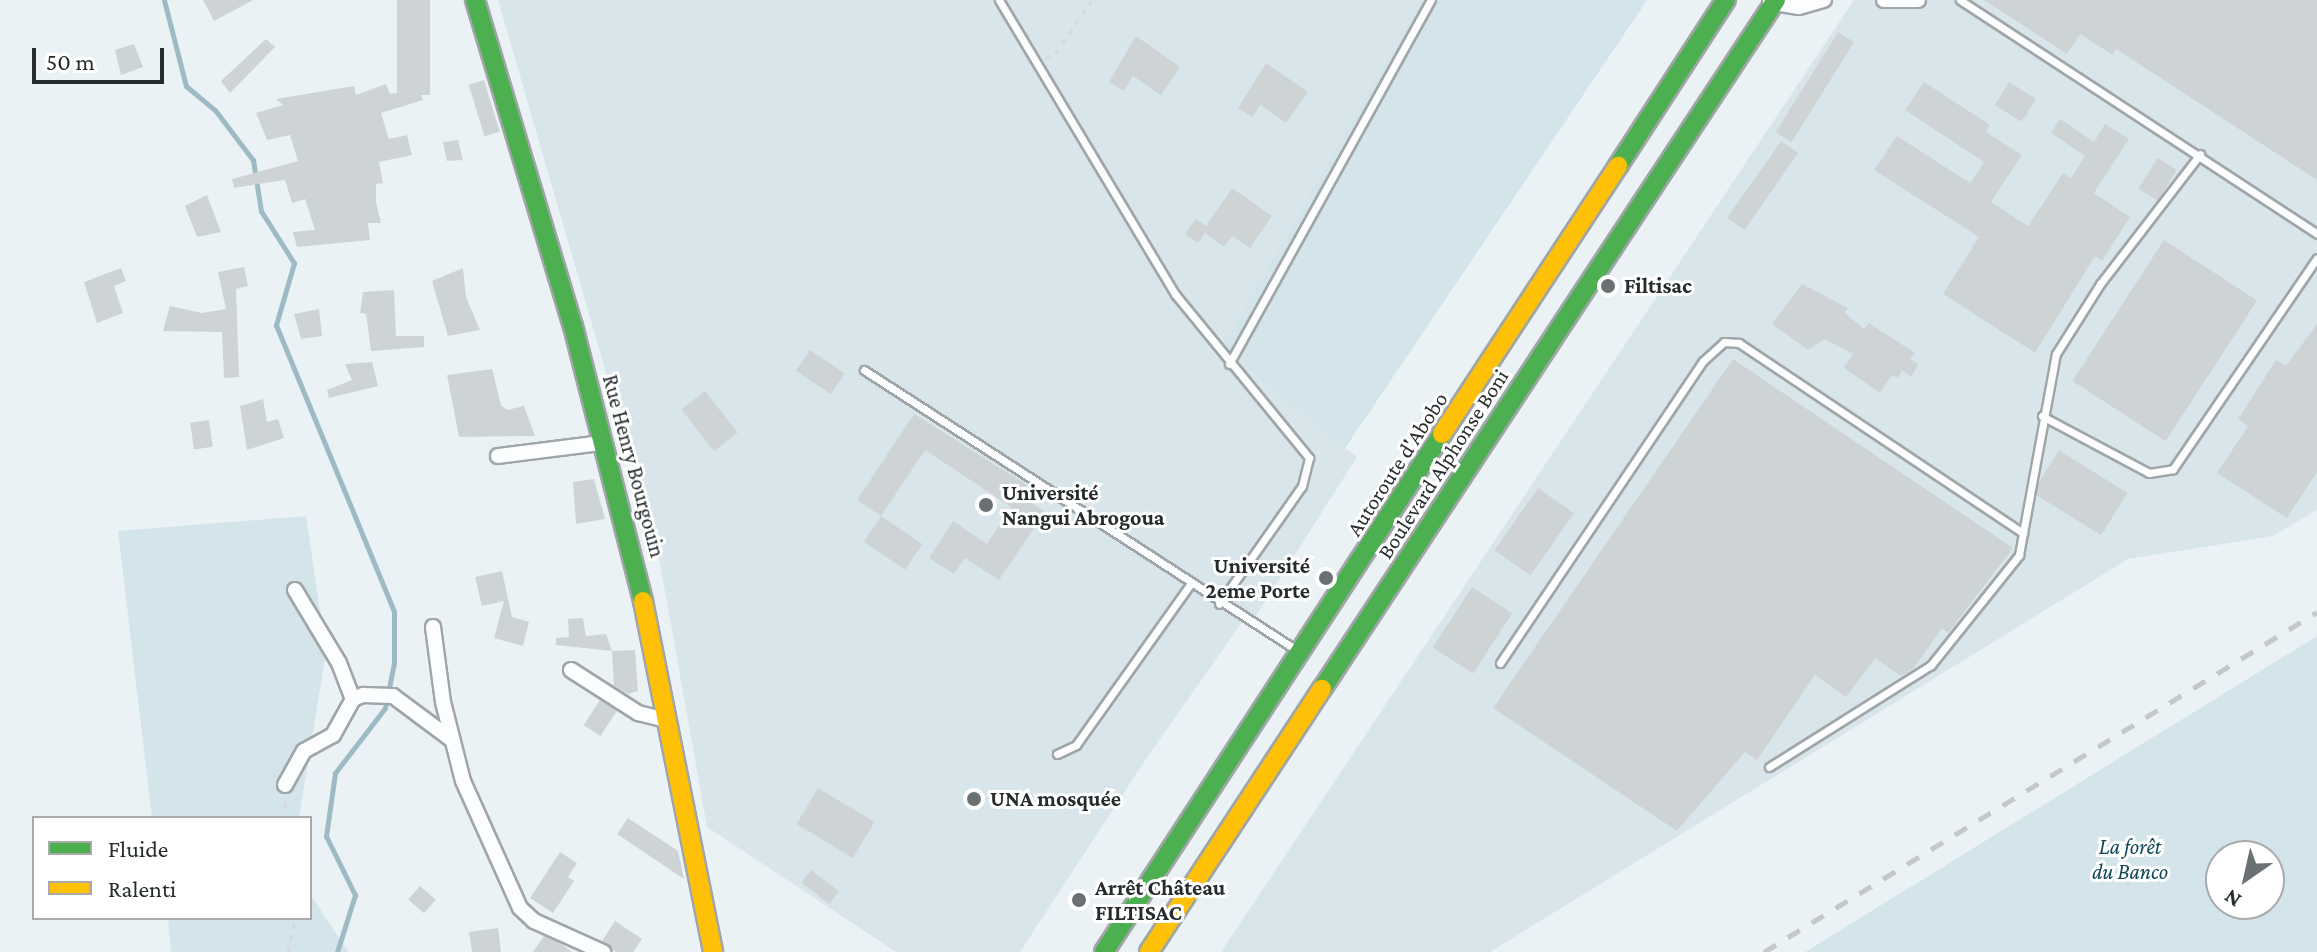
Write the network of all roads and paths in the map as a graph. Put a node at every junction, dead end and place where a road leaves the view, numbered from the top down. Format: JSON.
{"nodes":[{"id":1,"x":475,"y":0,"type":"edge"},
{"id":2,"x":999,"y":0,"type":"edge"},
{"id":3,"x":1092,"y":0,"type":"edge"},
{"id":4,"x":1431,"y":0,"type":"edge"},
{"id":5,"x":1726,"y":0,"type":"edge"},
{"id":6,"x":1824,"y":0,"type":"edge"},
{"id":7,"x":1884,"y":0,"type":"edge"},
{"id":8,"x":1918,"y":0,"type":"edge"},
{"id":9,"x":1960,"y":0,"type":"edge"},
{"id":10,"x":1772,"y":1,"type":"edge"},
{"id":11,"x":1036,"y":62,"type":"junction"},
{"id":12,"x":2200,"y":154,"type":"junction"},
{"id":13,"x":2317,"y":234,"type":"edge"},
{"id":14,"x":2317,"y":258,"type":"edge"},
{"id":15,"x":1229,"y":364,"type":"junction"},
{"id":16,"x":864,"y":370,"type":"dead end"},
{"id":17,"x":2042,"y":416,"type":"junction"},
{"id":18,"x":601,"y":443,"type":"junction"},
{"id":19,"x":498,"y":456,"type":"dead end"},
{"id":20,"x":2023,"y":533,"type":"junction"},
{"id":21,"x":1191,"y":583,"type":"junction"},
{"id":22,"x":295,"y":590,"type":"dead end"},
{"id":23,"x":1219,"y":604,"type":"junction"},
{"id":24,"x":433,"y":627,"type":"dead end"},
{"id":25,"x":1302,"y":654,"type":"junction"},
{"id":26,"x":1500,"y":663,"type":"dead end"},
{"id":27,"x":571,"y":670,"type":"dead end"},
{"id":28,"x":358,"y":697,"type":"junction"},
{"id":29,"x":666,"y":720,"type":"junction"},
{"id":30,"x":452,"y":740,"type":"junction"},
{"id":31,"x":1057,"y":754,"type":"dead end"},
{"id":32,"x":1769,"y":767,"type":"dead end"},
{"id":33,"x":285,"y":785,"type":"dead end"},
{"id":34,"x":295,"y":920,"type":"edge"},
{"id":35,"x":288,"y":952,"type":"edge"},
{"id":36,"x":603,"y":952,"type":"edge"},
{"id":37,"x":713,"y":952,"type":"edge"},
{"id":38,"x":1104,"y":952,"type":"edge"},
{"id":39,"x":1149,"y":952,"type":"edge"}],
"edges":[{"from":1,"to":18,"type":"main road","name":"Rue Henry Bourgouin"},
{"from":2,"to":11,"type":"lane"},
{"from":3,"to":11,"type":"path"},
{"from":4,"to":15,"type":"lane"},
{"from":5,"to":25,"type":"main road","name":"Autoroute d'Abobo"},
{"from":6,"to":10,"type":"street"},
{"from":7,"to":8,"type":"street"},
{"from":9,"to":12,"type":"lane"},
{"from":10,"to":39,"type":"main road","name":"Boulevard Alphonse Boni"},
{"from":11,"to":15,"type":"lane"},
{"from":12,"to":13,"type":"lane"},
{"from":12,"to":17,"type":"lane"},
{"from":14,"to":17,"type":"lane"},
{"from":15,"to":23,"type":"lane"},
{"from":16,"to":21,"type":"lane"},
{"from":17,"to":20,"type":"lane"},
{"from":18,"to":19,"type":"street"},
{"from":18,"to":29,"type":"main road","name":"Rue Henry Bourgouin"},
{"from":20,"to":26,"type":"lane"},
{"from":20,"to":32,"type":"lane"},
{"from":21,"to":23,"type":"lane"},
{"from":21,"to":31,"type":"lane"},
{"from":22,"to":28,"type":"street"},
{"from":23,"to":25,"type":"lane"},
{"from":24,"to":30,"type":"street"},
{"from":25,"to":38,"type":"main road","name":"Autoroute d'Abobo"},
{"from":27,"to":29,"type":"street"},
{"from":28,"to":30,"type":"street"},
{"from":28,"to":33,"type":"street"},
{"from":29,"to":37,"type":"main road","name":"Rue Henry Bourgouin"},
{"from":30,"to":36,"type":"street"},
{"from":34,"to":35,"type":"path"}]}
